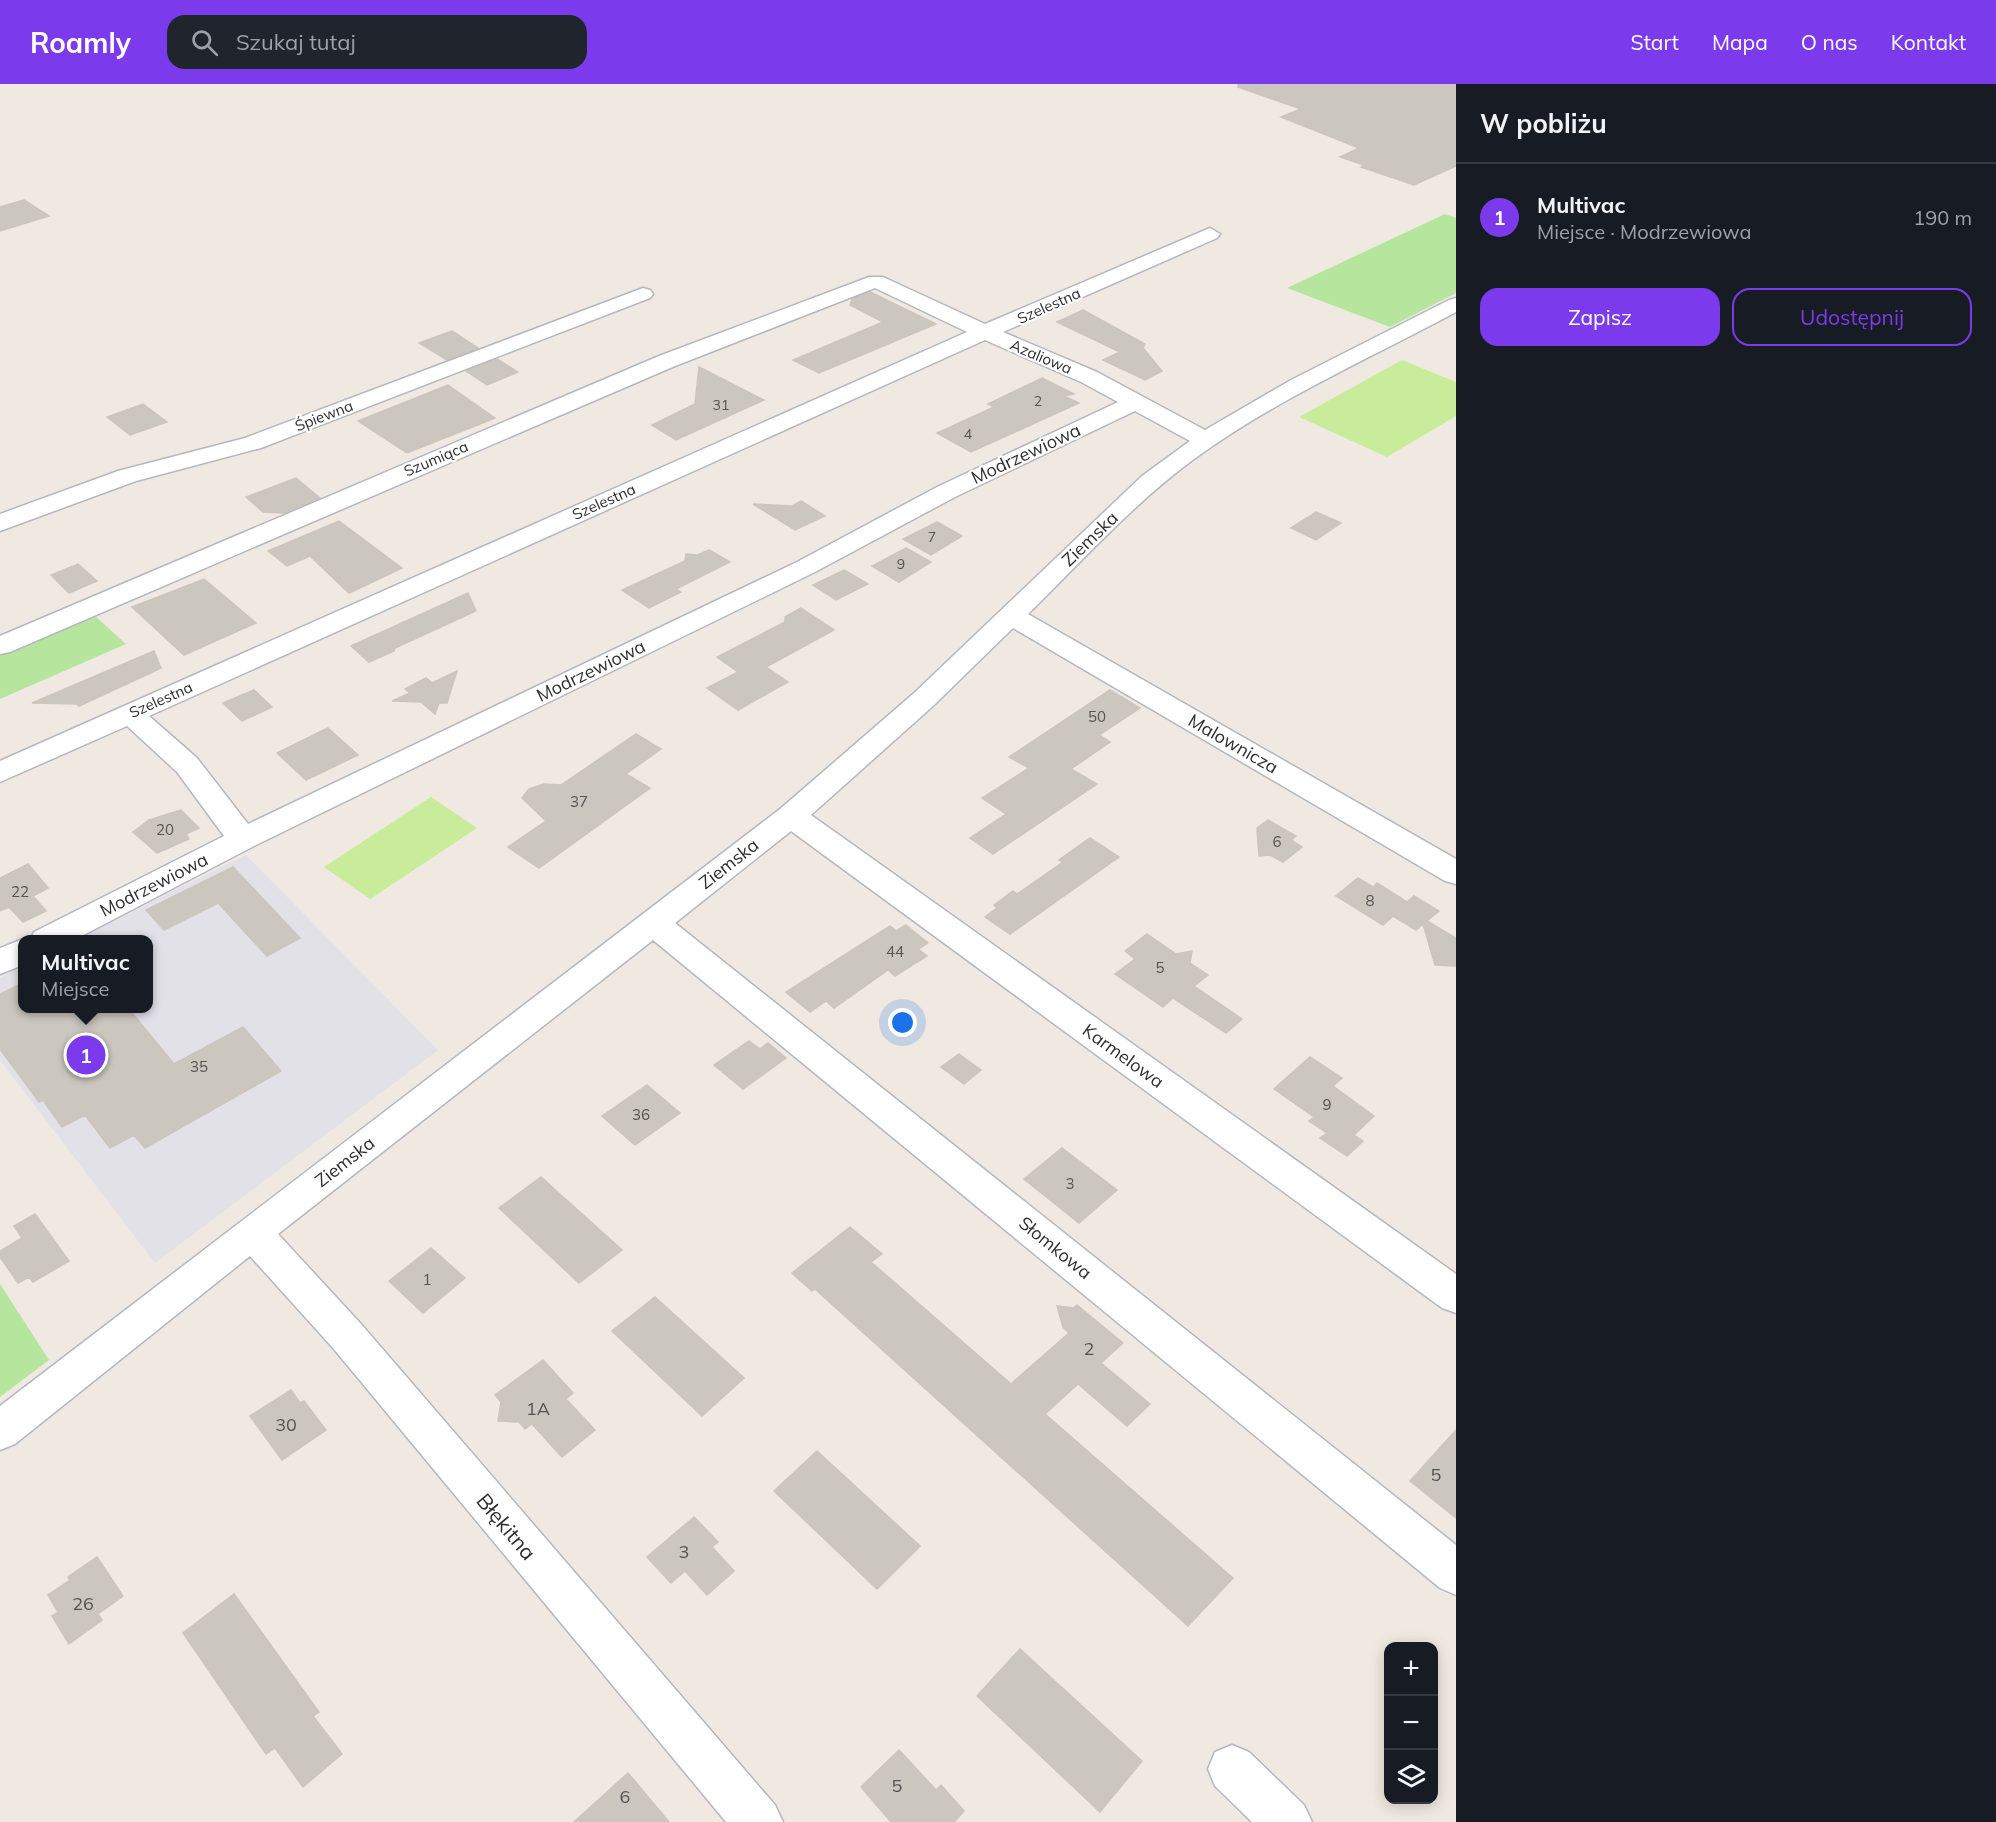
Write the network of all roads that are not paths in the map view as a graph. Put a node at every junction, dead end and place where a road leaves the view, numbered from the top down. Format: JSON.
{"nodes":[{"id":1,"x":1210,"y":234,"type":"dead end"},
{"id":2,"x":876,"y":280,"type":"joint"},
{"id":3,"x":643,"y":294,"type":"dead end"},
{"id":4,"x":1456,"y":304,"type":"edge"},
{"id":5,"x":986,"y":333,"type":"junction"},
{"id":6,"x":1136,"y":402,"type":"junction"},
{"id":7,"x":1204,"y":439,"type":"junction"},
{"id":8,"x":0,"y":523,"type":"edge"},
{"id":9,"x":1011,"y":616,"type":"junction"},
{"id":10,"x":0,"y":646,"type":"edge"},
{"id":11,"x":130,"y":714,"type":"junction"},
{"id":12,"x":0,"y":772,"type":"edge"},
{"id":13,"x":791,"y":816,"type":"junction"},
{"id":14,"x":243,"y":839,"type":"junction"},
{"id":15,"x":1456,"y":873,"type":"edge"},
{"id":16,"x":654,"y":924,"type":"junction"},
{"id":17,"x":54,"y":935,"type":"edge"},
{"id":18,"x":18,"y":953,"type":"edge"},
{"id":19,"x":0,"y":962,"type":"edge"},
{"id":20,"x":252,"y":1233,"type":"junction"},
{"id":21,"x":1456,"y":1296,"type":"edge"},
{"id":22,"x":0,"y":1431,"type":"edge"},
{"id":23,"x":1456,"y":1573,"type":"edge"},
{"id":24,"x":1232,"y":1769,"type":"dead end"},
{"id":25,"x":758,"y":1822,"type":"edge"},
{"id":26,"x":1287,"y":1822,"type":"edge"}],
"edges":[{"from":1,"to":5,"type":"street","name":"Szelestna"},
{"from":2,"to":5,"type":"street","name":"Azaliowa"},
{"from":2,"to":10,"type":"street","name":"Szumiąca"},
{"from":3,"to":8,"type":"street","name":"Śpiewna"},
{"from":4,"to":7,"type":"street","name":"Ziemska"},
{"from":5,"to":6,"type":"street","name":"Azaliowa"},
{"from":5,"to":11,"type":"street","name":"Szelestna"},
{"from":6,"to":7,"type":"street","name":"Azaliowa"},
{"from":6,"to":14,"type":"street","name":"Modrzewiowa"},
{"from":7,"to":9,"type":"street","name":"Ziemska"},
{"from":9,"to":13,"type":"street","name":"Ziemska"},
{"from":9,"to":15,"type":"street","name":"Malownicza"},
{"from":11,"to":12,"type":"street","name":"Szelestna"},
{"from":11,"to":14,"type":"street"},
{"from":13,"to":16,"type":"street","name":"Ziemska"},
{"from":13,"to":21,"type":"street","name":"Karmelowa"},
{"from":14,"to":17,"type":"street","name":"Modrzewiowa"},
{"from":16,"to":20,"type":"street","name":"Ziemska"},
{"from":16,"to":23,"type":"street","name":"Słomkowa"},
{"from":18,"to":19,"type":"street"},
{"from":20,"to":22,"type":"street","name":"Ziemska"},
{"from":20,"to":25,"type":"street","name":"Błękitna"},
{"from":24,"to":26,"type":"street"}]}
